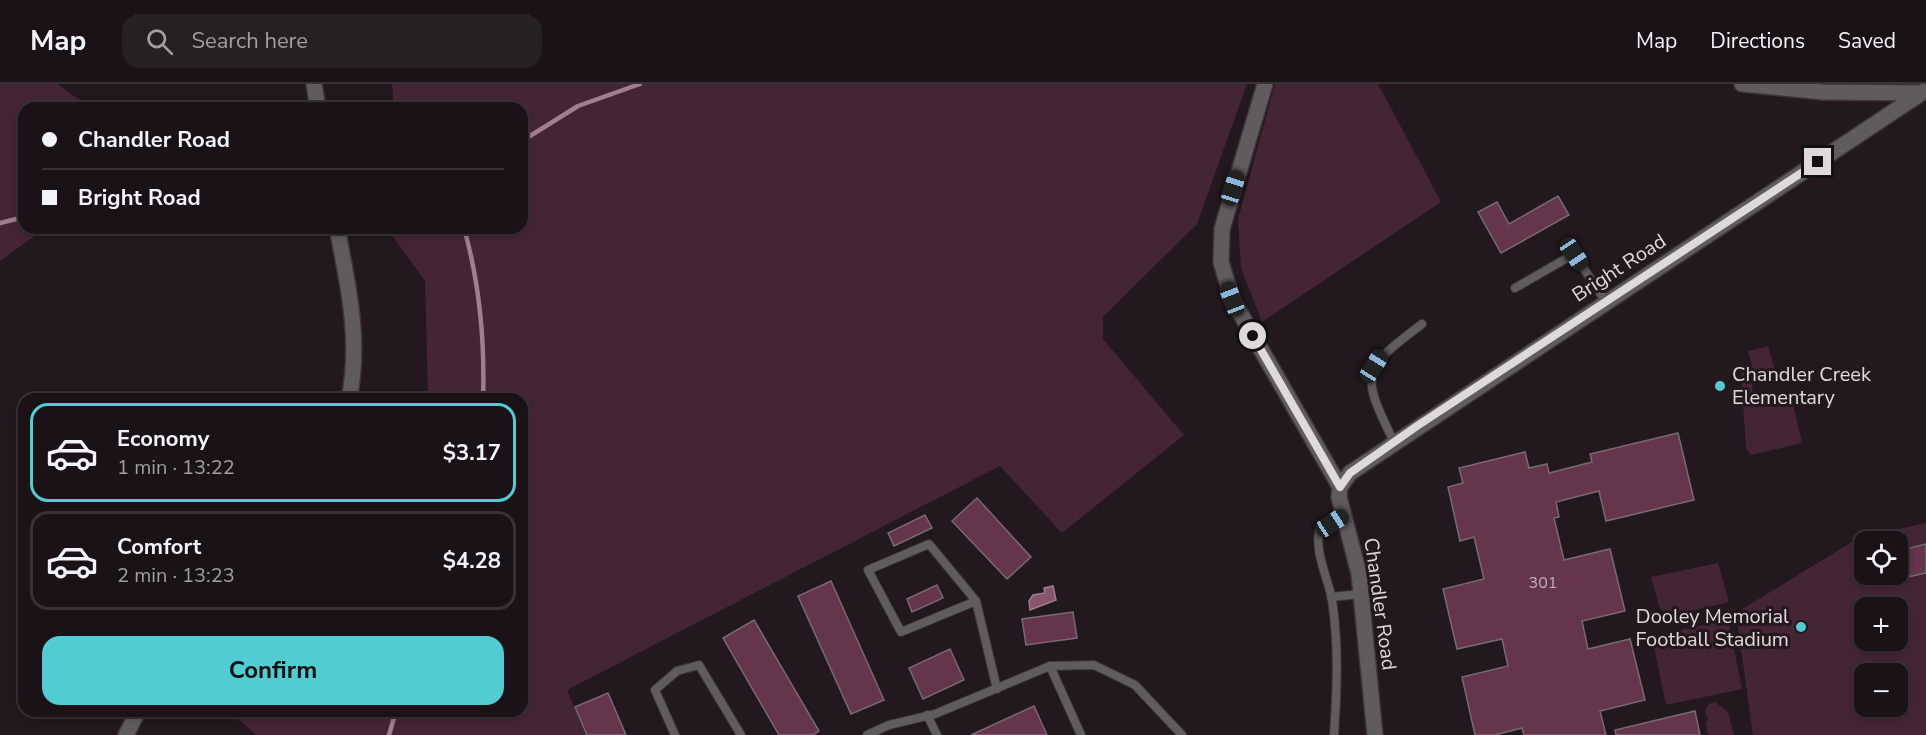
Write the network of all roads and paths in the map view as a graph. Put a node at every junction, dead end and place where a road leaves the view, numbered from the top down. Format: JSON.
{"nodes":[{"id":1,"x":314,"y":84,"type":"edge"},
{"id":2,"x":1265,"y":84,"type":"edge"},
{"id":3,"x":1742,"y":84,"type":"edge"},
{"id":4,"x":1923,"y":91,"type":"edge"},
{"id":5,"x":317,"y":102,"type":"edge"},
{"id":6,"x":337,"y":234,"type":"edge"},
{"id":7,"x":1515,"y":288,"type":"dead end"},
{"id":8,"x":1606,"y":302,"type":"junction"},
{"id":9,"x":1422,"y":324,"type":"dead end"},
{"id":10,"x":350,"y":393,"type":"edge"},
{"id":11,"x":1394,"y":442,"type":"junction"},
{"id":12,"x":1340,"y":487,"type":"junction"},
{"id":13,"x":1345,"y":515,"type":"junction"},
{"id":14,"x":1361,"y":594,"type":"junction"},
{"id":15,"x":1331,"y":597,"type":"junction"},
{"id":16,"x":976,"y":601,"type":"junction"},
{"id":17,"x":1050,"y":666,"type":"junction"},
{"id":18,"x":997,"y":689,"type":"junction"},
{"id":19,"x":927,"y":715,"type":"junction"},
{"id":20,"x":135,"y":717,"type":"edge"},
{"id":21,"x":126,"y":735,"type":"edge"},
{"id":22,"x":675,"y":735,"type":"edge"},
{"id":23,"x":741,"y":735,"type":"edge"},
{"id":24,"x":867,"y":735,"type":"edge"},
{"id":25,"x":937,"y":735,"type":"edge"},
{"id":26,"x":1081,"y":735,"type":"edge"},
{"id":27,"x":1182,"y":735,"type":"edge"},
{"id":28,"x":1334,"y":735,"type":"edge"},
{"id":29,"x":1375,"y":735,"type":"edge"}],
"edges":[{"from":1,"to":5,"type":"street"},
{"from":2,"to":12,"type":"street","name":"Chandler Road"},
{"from":3,"to":4,"type":"street"},
{"from":4,"to":8,"type":"street","name":"Bright Road"},
{"from":6,"to":10,"type":"street"},
{"from":7,"to":8,"type":"lane"},
{"from":8,"to":11,"type":"street","name":"Bright Road"},
{"from":9,"to":11,"type":"lane"},
{"from":11,"to":12,"type":"street","name":"Bright Road"},
{"from":12,"to":13,"type":"street","name":"Chandler Road"},
{"from":13,"to":14,"type":"street","name":"Chandler Road"},
{"from":13,"to":15,"type":"lane"},
{"from":14,"to":15,"type":"lane"},
{"from":14,"to":29,"type":"street","name":"Chandler Road"},
{"from":15,"to":28,"type":"lane"},
{"from":16,"to":16,"type":"lane"},
{"from":16,"to":18,"type":"lane"},
{"from":17,"to":18,"type":"lane"},
{"from":17,"to":26,"type":"lane"},
{"from":17,"to":27,"type":"lane"},
{"from":18,"to":19,"type":"lane"},
{"from":19,"to":24,"type":"lane"},
{"from":19,"to":25,"type":"lane"},
{"from":20,"to":21,"type":"street"},
{"from":22,"to":23,"type":"lane"}]}
